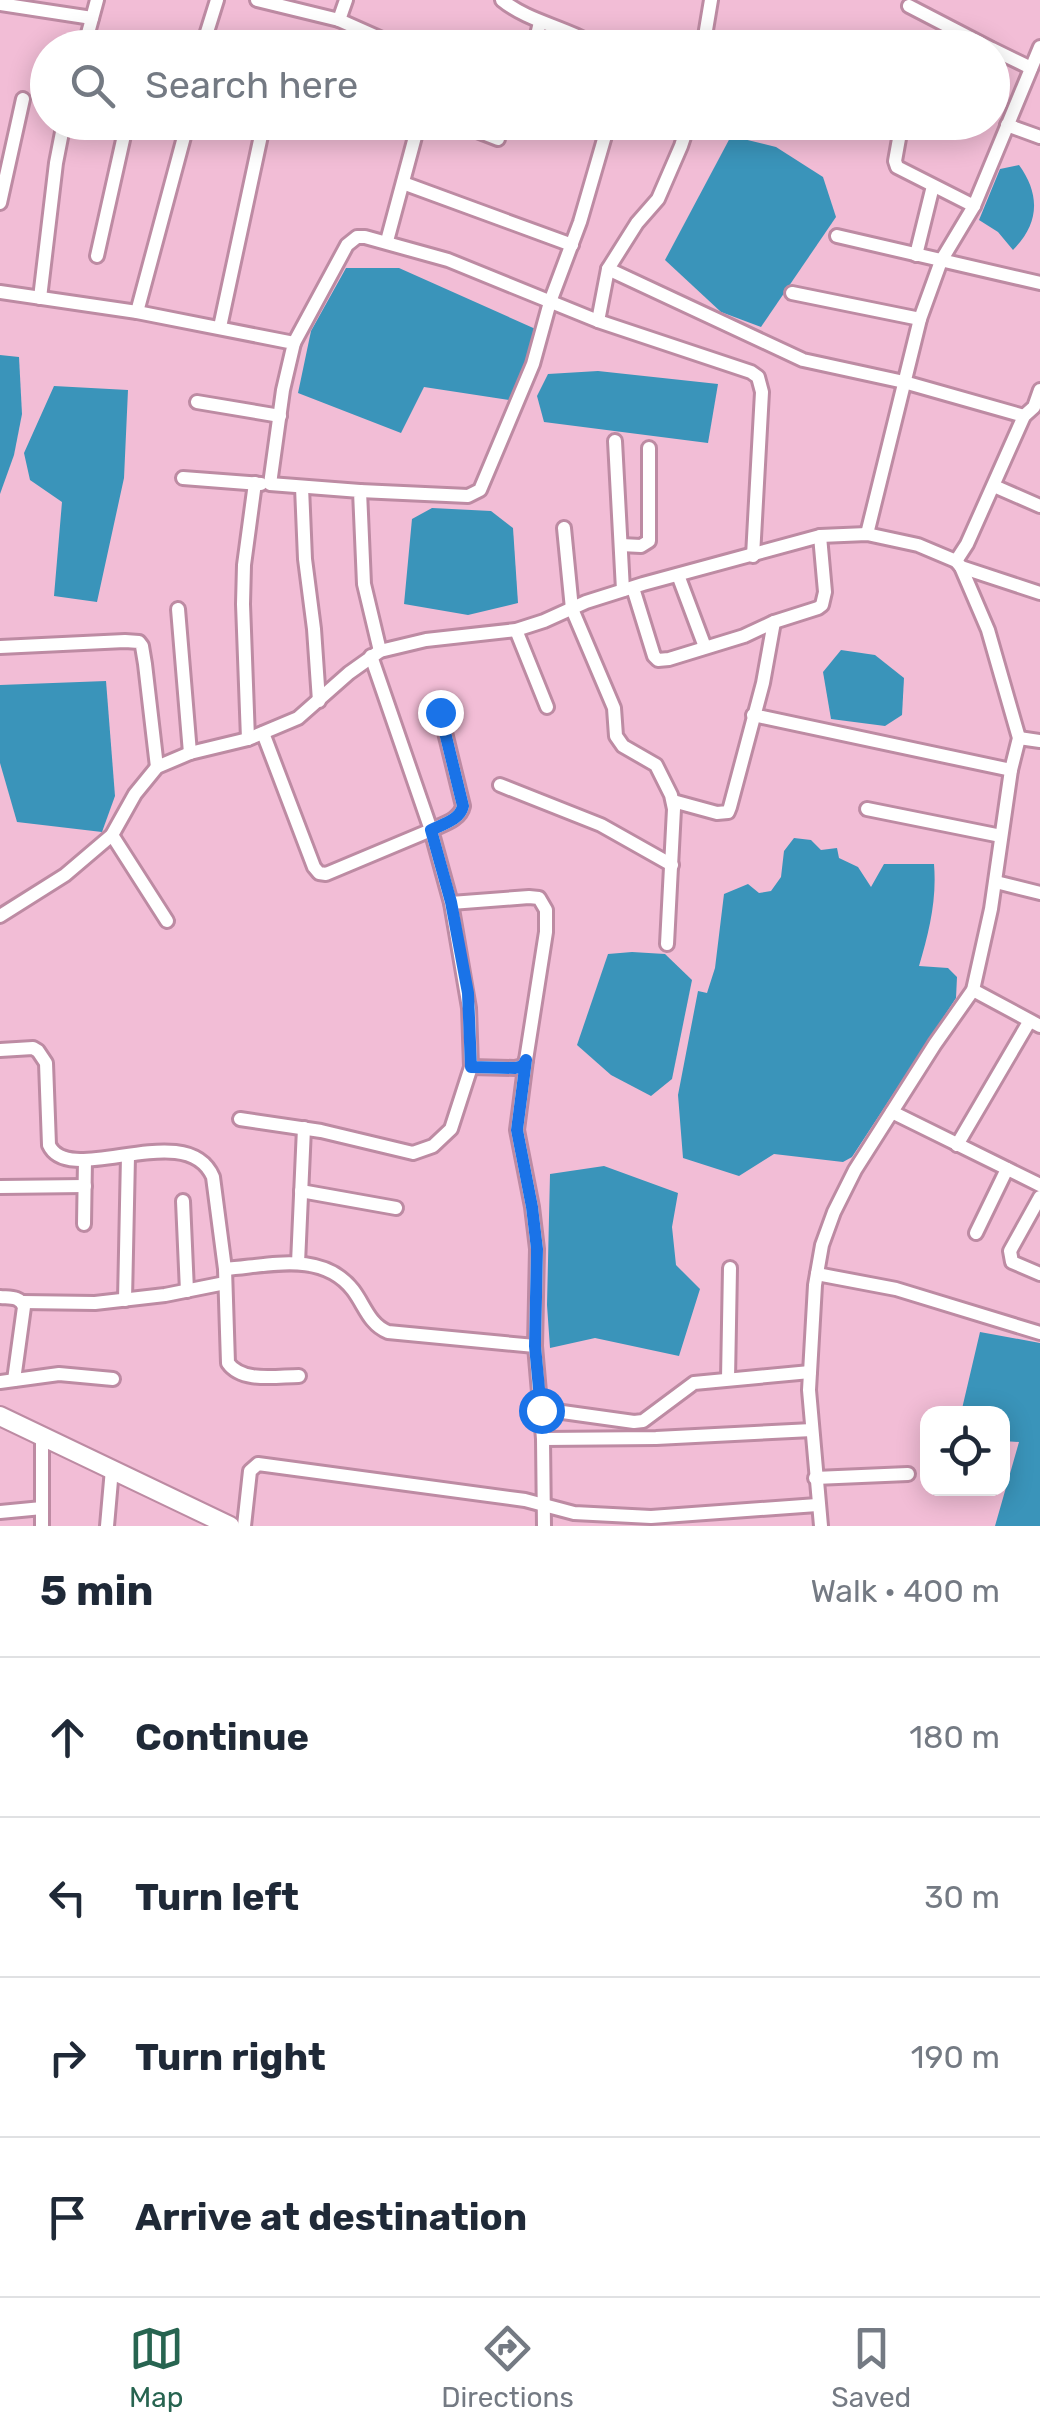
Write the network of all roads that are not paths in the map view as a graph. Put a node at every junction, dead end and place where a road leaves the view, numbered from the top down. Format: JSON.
{"nodes":[{"id":1,"x":97,"y":0,"type":"edge"},
{"id":2,"x":217,"y":0,"type":"edge"},
{"id":3,"x":257,"y":0,"type":"edge"},
{"id":4,"x":346,"y":0,"type":"edge"},
{"id":5,"x":713,"y":1,"type":"edge"},
{"id":6,"x":508,"y":2,"type":"edge"},
{"id":7,"x":0,"y":4,"type":"edge"},
{"id":8,"x":908,"y":6,"type":"dead end"},
{"id":9,"x":92,"y":18,"type":"junction"},
{"id":10,"x":339,"y":20,"type":"junction"},
{"id":11,"x":540,"y":22,"type":"junction"},
{"id":12,"x":89,"y":30,"type":"edge"},
{"id":13,"x":208,"y":30,"type":"edge"},
{"id":14,"x":360,"y":30,"type":"edge"},
{"id":15,"x":538,"y":30,"type":"edge"},
{"id":16,"x":561,"y":30,"type":"edge"},
{"id":17,"x":710,"y":30,"type":"edge"},
{"id":18,"x":955,"y":30,"type":"edge"},
{"id":19,"x":1040,"y":47,"type":"edge"},
{"id":20,"x":1010,"y":58,"type":"edge"},
{"id":21,"x":1031,"y":68,"type":"junction"},
{"id":22,"x":23,"y":99,"type":"dead end"},
{"id":23,"x":1010,"y":118,"type":"edge"},
{"id":24,"x":1010,"y":126,"type":"edge"},
{"id":25,"x":1040,"y":137,"type":"edge"},
{"id":26,"x":61,"y":140,"type":"edge"},
{"id":27,"x":123,"y":140,"type":"edge"},
{"id":28,"x":183,"y":140,"type":"edge"},
{"id":29,"x":260,"y":140,"type":"edge"},
{"id":30,"x":415,"y":140,"type":"edge"},
{"id":31,"x":604,"y":140,"type":"edge"},
{"id":32,"x":684,"y":140,"type":"edge"},
{"id":33,"x":899,"y":140,"type":"edge"},
{"id":34,"x":1001,"y":140,"type":"edge"},
{"id":35,"x":403,"y":183,"type":"junction"},
{"id":36,"x":933,"y":186,"type":"junction"},
{"id":37,"x":0,"y":203,"type":"edge"},
{"id":38,"x":974,"y":206,"type":"junction"},
{"id":39,"x":837,"y":236,"type":"dead end"},
{"id":40,"x":387,"y":241,"type":"junction"},
{"id":41,"x":572,"y":245,"type":"junction"},
{"id":42,"x":916,"y":255,"type":"junction"},
{"id":43,"x":97,"y":256,"type":"dead end"},
{"id":44,"x":941,"y":261,"type":"junction"},
{"id":45,"x":608,"y":269,"type":"junction"},
{"id":46,"x":1040,"y":282,"type":"edge"},
{"id":47,"x":0,"y":292,"type":"edge"},
{"id":48,"x":792,"y":293,"type":"dead end"},
{"id":49,"x":40,"y":298,"type":"junction"},
{"id":50,"x":550,"y":302,"type":"junction"},
{"id":51,"x":137,"y":312,"type":"junction"},
{"id":52,"x":920,"y":319,"type":"junction"},
{"id":53,"x":598,"y":321,"type":"junction"},
{"id":54,"x":220,"y":327,"type":"junction"},
{"id":55,"x":294,"y":343,"type":"junction"},
{"id":56,"x":904,"y":382,"type":"junction"},
{"id":57,"x":1040,"y":390,"type":"edge"},
{"id":58,"x":197,"y":402,"type":"dead end"},
{"id":59,"x":1032,"y":411,"type":"edge"},
{"id":60,"x":280,"y":416,"type":"junction"},
{"id":61,"x":615,"y":440,"type":"dead end"},
{"id":62,"x":649,"y":448,"type":"dead end"},
{"id":63,"x":184,"y":478,"type":"dead end"},
{"id":64,"x":262,"y":484,"type":"junction"},
{"id":65,"x":994,"y":486,"type":"junction"},
{"id":66,"x":302,"y":487,"type":"junction"},
{"id":67,"x":360,"y":491,"type":"junction"},
{"id":68,"x":1040,"y":506,"type":"edge"},
{"id":69,"x":564,"y":528,"type":"dead end"},
{"id":70,"x":867,"y":534,"type":"junction"},
{"id":71,"x":820,"y":536,"type":"junction"},
{"id":72,"x":621,"y":546,"type":"junction"},
{"id":73,"x":753,"y":556,"type":"junction"},
{"id":74,"x":958,"y":564,"type":"junction"},
{"id":75,"x":678,"y":576,"type":"junction"},
{"id":76,"x":628,"y":589,"type":"junction"},
{"id":77,"x":1040,"y":593,"type":"edge"},
{"id":78,"x":178,"y":609,"type":"dead end"},
{"id":79,"x":572,"y":609,"type":"junction"},
{"id":80,"x":774,"y":622,"type":"junction"},
{"id":81,"x":516,"y":630,"type":"junction"},
{"id":82,"x":0,"y":647,"type":"edge"},
{"id":83,"x":705,"y":647,"type":"junction"},
{"id":84,"x":376,"y":654,"type":"junction"},
{"id":85,"x":319,"y":701,"type":"junction"},
{"id":86,"x":547,"y":706,"type":"dead end"},
{"id":87,"x":440,"y":712,"type":"dead end"},
{"id":88,"x":753,"y":715,"type":"junction"},
{"id":89,"x":262,"y":733,"type":"junction"},
{"id":90,"x":248,"y":738,"type":"junction"},
{"id":91,"x":1019,"y":738,"type":"junction"},
{"id":92,"x":1040,"y":741,"type":"edge"},
{"id":93,"x":190,"y":753,"type":"junction"},
{"id":94,"x":157,"y":768,"type":"junction"},
{"id":95,"x":1011,"y":770,"type":"junction"},
{"id":96,"x":500,"y":785,"type":"dead end"},
{"id":97,"x":673,"y":801,"type":"junction"},
{"id":98,"x":867,"y":809,"type":"dead end"},
{"id":99,"x":431,"y":830,"type":"junction"},
{"id":100,"x":112,"y":835,"type":"junction"},
{"id":101,"x":1002,"y":836,"type":"junction"},
{"id":102,"x":672,"y":866,"type":"junction"},
{"id":103,"x":996,"y":882,"type":"junction"},
{"id":104,"x":1040,"y":893,"type":"edge"},
{"id":105,"x":451,"y":902,"type":"junction"},
{"id":106,"x":0,"y":916,"type":"edge"},
{"id":107,"x":167,"y":921,"type":"dead end"},
{"id":108,"x":667,"y":944,"type":"dead end"},
{"id":109,"x":973,"y":990,"type":"junction"},
{"id":110,"x":1035,"y":1024,"type":"edge"},
{"id":111,"x":0,"y":1050,"type":"edge"},
{"id":112,"x":526,"y":1060,"type":"junction"},
{"id":113,"x":471,"y":1067,"type":"junction"},
{"id":114,"x":892,"y":1112,"type":"junction"},
{"id":115,"x":240,"y":1119,"type":"dead end"},
{"id":116,"x":304,"y":1128,"type":"junction"},
{"id":117,"x":957,"y":1146,"type":"junction"},
{"id":118,"x":128,"y":1156,"type":"junction"},
{"id":119,"x":86,"y":1160,"type":"junction"},
{"id":120,"x":1006,"y":1169,"type":"junction"},
{"id":121,"x":1040,"y":1184,"type":"edge"},
{"id":122,"x":0,"y":1186,"type":"edge"},
{"id":123,"x":85,"y":1186,"type":"junction"},
{"id":124,"x":301,"y":1191,"type":"junction"},
{"id":125,"x":1040,"y":1197,"type":"edge"},
{"id":126,"x":183,"y":1200,"type":"dead end"},
{"id":127,"x":396,"y":1208,"type":"dead end"},
{"id":128,"x":84,"y":1224,"type":"dead end"},
{"id":129,"x":976,"y":1233,"type":"dead end"},
{"id":130,"x":298,"y":1263,"type":"junction"},
{"id":131,"x":730,"y":1268,"type":"dead end"},
{"id":132,"x":817,"y":1274,"type":"junction"},
{"id":133,"x":1040,"y":1274,"type":"edge"},
{"id":134,"x":225,"y":1276,"type":"junction"},
{"id":135,"x":187,"y":1291,"type":"junction"},
{"id":136,"x":0,"y":1298,"type":"edge"},
{"id":137,"x":125,"y":1300,"type":"junction"},
{"id":138,"x":22,"y":1302,"type":"junction"},
{"id":139,"x":1040,"y":1333,"type":"edge"},
{"id":140,"x":535,"y":1346,"type":"junction"},
{"id":141,"x":810,"y":1372,"type":"junction"},
{"id":142,"x":300,"y":1376,"type":"dead end"},
{"id":143,"x":113,"y":1379,"type":"dead end"},
{"id":144,"x":728,"y":1379,"type":"junction"},
{"id":145,"x":7,"y":1381,"type":"edge"},
{"id":146,"x":541,"y":1410,"type":"junction"},
{"id":147,"x":0,"y":1416,"type":"edge"},
{"id":148,"x":812,"y":1430,"type":"junction"},
{"id":149,"x":42,"y":1436,"type":"junction"},
{"id":150,"x":542,"y":1438,"type":"junction"},
{"id":151,"x":112,"y":1470,"type":"junction"},
{"id":152,"x":908,"y":1474,"type":"dead end"},
{"id":153,"x":815,"y":1478,"type":"junction"},
{"id":154,"x":544,"y":1503,"type":"junction"},
{"id":155,"x":817,"y":1505,"type":"junction"},
{"id":156,"x":42,"y":1508,"type":"junction"},
{"id":157,"x":0,"y":1512,"type":"edge"},
{"id":158,"x":651,"y":1521,"type":"edge"},
{"id":159,"x":224,"y":1525,"type":"edge"},
{"id":160,"x":42,"y":1526,"type":"edge"},
{"id":161,"x":107,"y":1526,"type":"edge"},
{"id":162,"x":244,"y":1526,"type":"edge"},
{"id":163,"x":544,"y":1526,"type":"edge"},
{"id":164,"x":820,"y":1526,"type":"edge"}],
"edges":[{"from":1,"to":9,"type":"street"},
{"from":2,"to":13,"type":"street"},
{"from":3,"to":10,"type":"street"},
{"from":4,"to":10,"type":"street"},
{"from":5,"to":17,"type":"street"},
{"from":6,"to":11,"type":"street"},
{"from":7,"to":9,"type":"street"},
{"from":8,"to":18,"type":"street"},
{"from":9,"to":12,"type":"street"},
{"from":10,"to":14,"type":"street"},
{"from":11,"to":15,"type":"street"},
{"from":11,"to":16,"type":"street"},
{"from":19,"to":21,"type":"street"},
{"from":20,"to":21,"type":"street"},
{"from":21,"to":23,"type":"street"},
{"from":22,"to":37,"type":"street"},
{"from":24,"to":25,"type":"street"},
{"from":26,"to":49,"type":"street"},
{"from":27,"to":43,"type":"street"},
{"from":28,"to":51,"type":"street"},
{"from":29,"to":54,"type":"street"},
{"from":30,"to":35,"type":"street"},
{"from":31,"to":41,"type":"street"},
{"from":32,"to":45,"type":"street"},
{"from":33,"to":36,"type":"street"},
{"from":34,"to":38,"type":"street"},
{"from":35,"to":40,"type":"street"},
{"from":35,"to":41,"type":"street"},
{"from":36,"to":38,"type":"street"},
{"from":36,"to":42,"type":"street"},
{"from":38,"to":44,"type":"street"},
{"from":39,"to":42,"type":"street"},
{"from":40,"to":50,"type":"street"},
{"from":40,"to":55,"type":"street"},
{"from":41,"to":50,"type":"street"},
{"from":42,"to":44,"type":"street"},
{"from":44,"to":46,"type":"street"},
{"from":44,"to":52,"type":"street"},
{"from":45,"to":53,"type":"street"},
{"from":45,"to":56,"type":"street"},
{"from":47,"to":49,"type":"street"},
{"from":48,"to":52,"type":"street"},
{"from":49,"to":51,"type":"street"},
{"from":50,"to":53,"type":"street"},
{"from":50,"to":67,"type":"street"},
{"from":51,"to":54,"type":"street"},
{"from":52,"to":56,"type":"street"},
{"from":53,"to":73,"type":"street"},
{"from":54,"to":55,"type":"street"},
{"from":55,"to":60,"type":"street"},
{"from":56,"to":59,"type":"street"},
{"from":56,"to":70,"type":"street"},
{"from":57,"to":59,"type":"street"},
{"from":58,"to":60,"type":"street"},
{"from":59,"to":65,"type":"street"},
{"from":60,"to":64,"type":"street"},
{"from":61,"to":72,"type":"street"},
{"from":62,"to":72,"type":"street"},
{"from":63,"to":64,"type":"street"},
{"from":64,"to":66,"type":"street"},
{"from":64,"to":90,"type":"street"},
{"from":65,"to":68,"type":"street"},
{"from":65,"to":74,"type":"street"},
{"from":66,"to":67,"type":"street"},
{"from":66,"to":85,"type":"street"},
{"from":67,"to":84,"type":"street"},
{"from":69,"to":79,"type":"street"},
{"from":70,"to":71,"type":"street"},
{"from":70,"to":74,"type":"street"},
{"from":71,"to":73,"type":"street"},
{"from":71,"to":80,"type":"street"},
{"from":72,"to":76,"type":"street"},
{"from":73,"to":75,"type":"street"},
{"from":74,"to":77,"type":"street"},
{"from":74,"to":91,"type":"street"},
{"from":75,"to":76,"type":"street"},
{"from":75,"to":83,"type":"street"},
{"from":76,"to":79,"type":"street"},
{"from":76,"to":83,"type":"street"},
{"from":78,"to":93,"type":"street"},
{"from":79,"to":81,"type":"street"},
{"from":79,"to":97,"type":"street"},
{"from":80,"to":83,"type":"street"},
{"from":80,"to":88,"type":"street"},
{"from":81,"to":84,"type":"street"},
{"from":81,"to":86,"type":"street"},
{"from":82,"to":94,"type":"street"},
{"from":84,"to":85,"type":"street"},
{"from":84,"to":99,"type":"street"},
{"from":85,"to":89,"type":"street"},
{"from":87,"to":99,"type":"street"},
{"from":88,"to":95,"type":"street"},
{"from":88,"to":97,"type":"street"},
{"from":89,"to":90,"type":"street"},
{"from":89,"to":99,"type":"street"},
{"from":90,"to":93,"type":"street"},
{"from":91,"to":92,"type":"street"},
{"from":91,"to":95,"type":"street"},
{"from":93,"to":94,"type":"street"},
{"from":94,"to":100,"type":"street"},
{"from":95,"to":101,"type":"street"},
{"from":96,"to":102,"type":"street"},
{"from":97,"to":102,"type":"street"},
{"from":98,"to":101,"type":"street"},
{"from":99,"to":105,"type":"street"},
{"from":100,"to":106,"type":"street"},
{"from":100,"to":107,"type":"street"},
{"from":101,"to":103,"type":"street"},
{"from":102,"to":108,"type":"street"},
{"from":103,"to":104,"type":"street"},
{"from":103,"to":109,"type":"street"},
{"from":105,"to":112,"type":"street"},
{"from":105,"to":113,"type":"street"},
{"from":109,"to":110,"type":"street"},
{"from":109,"to":114,"type":"street"},
{"from":110,"to":117,"type":"street"},
{"from":111,"to":119,"type":"street"},
{"from":112,"to":113,"type":"street"},
{"from":112,"to":140,"type":"street"},
{"from":113,"to":116,"type":"street"},
{"from":114,"to":117,"type":"street"},
{"from":114,"to":132,"type":"street"},
{"from":115,"to":116,"type":"street"},
{"from":116,"to":124,"type":"street"},
{"from":117,"to":120,"type":"street"},
{"from":118,"to":119,"type":"street"},
{"from":118,"to":134,"type":"street"},
{"from":118,"to":137,"type":"street"},
{"from":119,"to":123,"type":"street"},
{"from":120,"to":121,"type":"street"},
{"from":120,"to":129,"type":"street"},
{"from":122,"to":123,"type":"street"},
{"from":123,"to":128,"type":"street"},
{"from":124,"to":127,"type":"street"},
{"from":124,"to":130,"type":"street"},
{"from":125,"to":133,"type":"street"},
{"from":126,"to":135,"type":"street"},
{"from":130,"to":134,"type":"street"},
{"from":130,"to":140,"type":"street"},
{"from":131,"to":144,"type":"street"},
{"from":132,"to":139,"type":"street"},
{"from":132,"to":141,"type":"street"},
{"from":134,"to":135,"type":"street"},
{"from":134,"to":142,"type":"street"},
{"from":135,"to":137,"type":"street"},
{"from":136,"to":138,"type":"street"},
{"from":137,"to":138,"type":"street"},
{"from":138,"to":145,"type":"street"},
{"from":140,"to":146,"type":"street"},
{"from":141,"to":144,"type":"street"},
{"from":141,"to":148,"type":"street"},
{"from":143,"to":145,"type":"street"},
{"from":144,"to":146,"type":"street"},
{"from":146,"to":150,"type":"street"},
{"from":147,"to":149,"type":"main road"},
{"from":148,"to":150,"type":"street"},
{"from":148,"to":153,"type":"street"},
{"from":149,"to":151,"type":"main road"},
{"from":149,"to":156,"type":"street"},
{"from":150,"to":154,"type":"street"},
{"from":151,"to":159,"type":"main road"},
{"from":151,"to":161,"type":"street"},
{"from":152,"to":153,"type":"street"},
{"from":153,"to":155,"type":"street"},
{"from":154,"to":158,"type":"street"},
{"from":154,"to":162,"type":"street"},
{"from":154,"to":163,"type":"street"},
{"from":155,"to":158,"type":"street"},
{"from":155,"to":164,"type":"street"},
{"from":156,"to":157,"type":"street"},
{"from":156,"to":160,"type":"street"}]}
